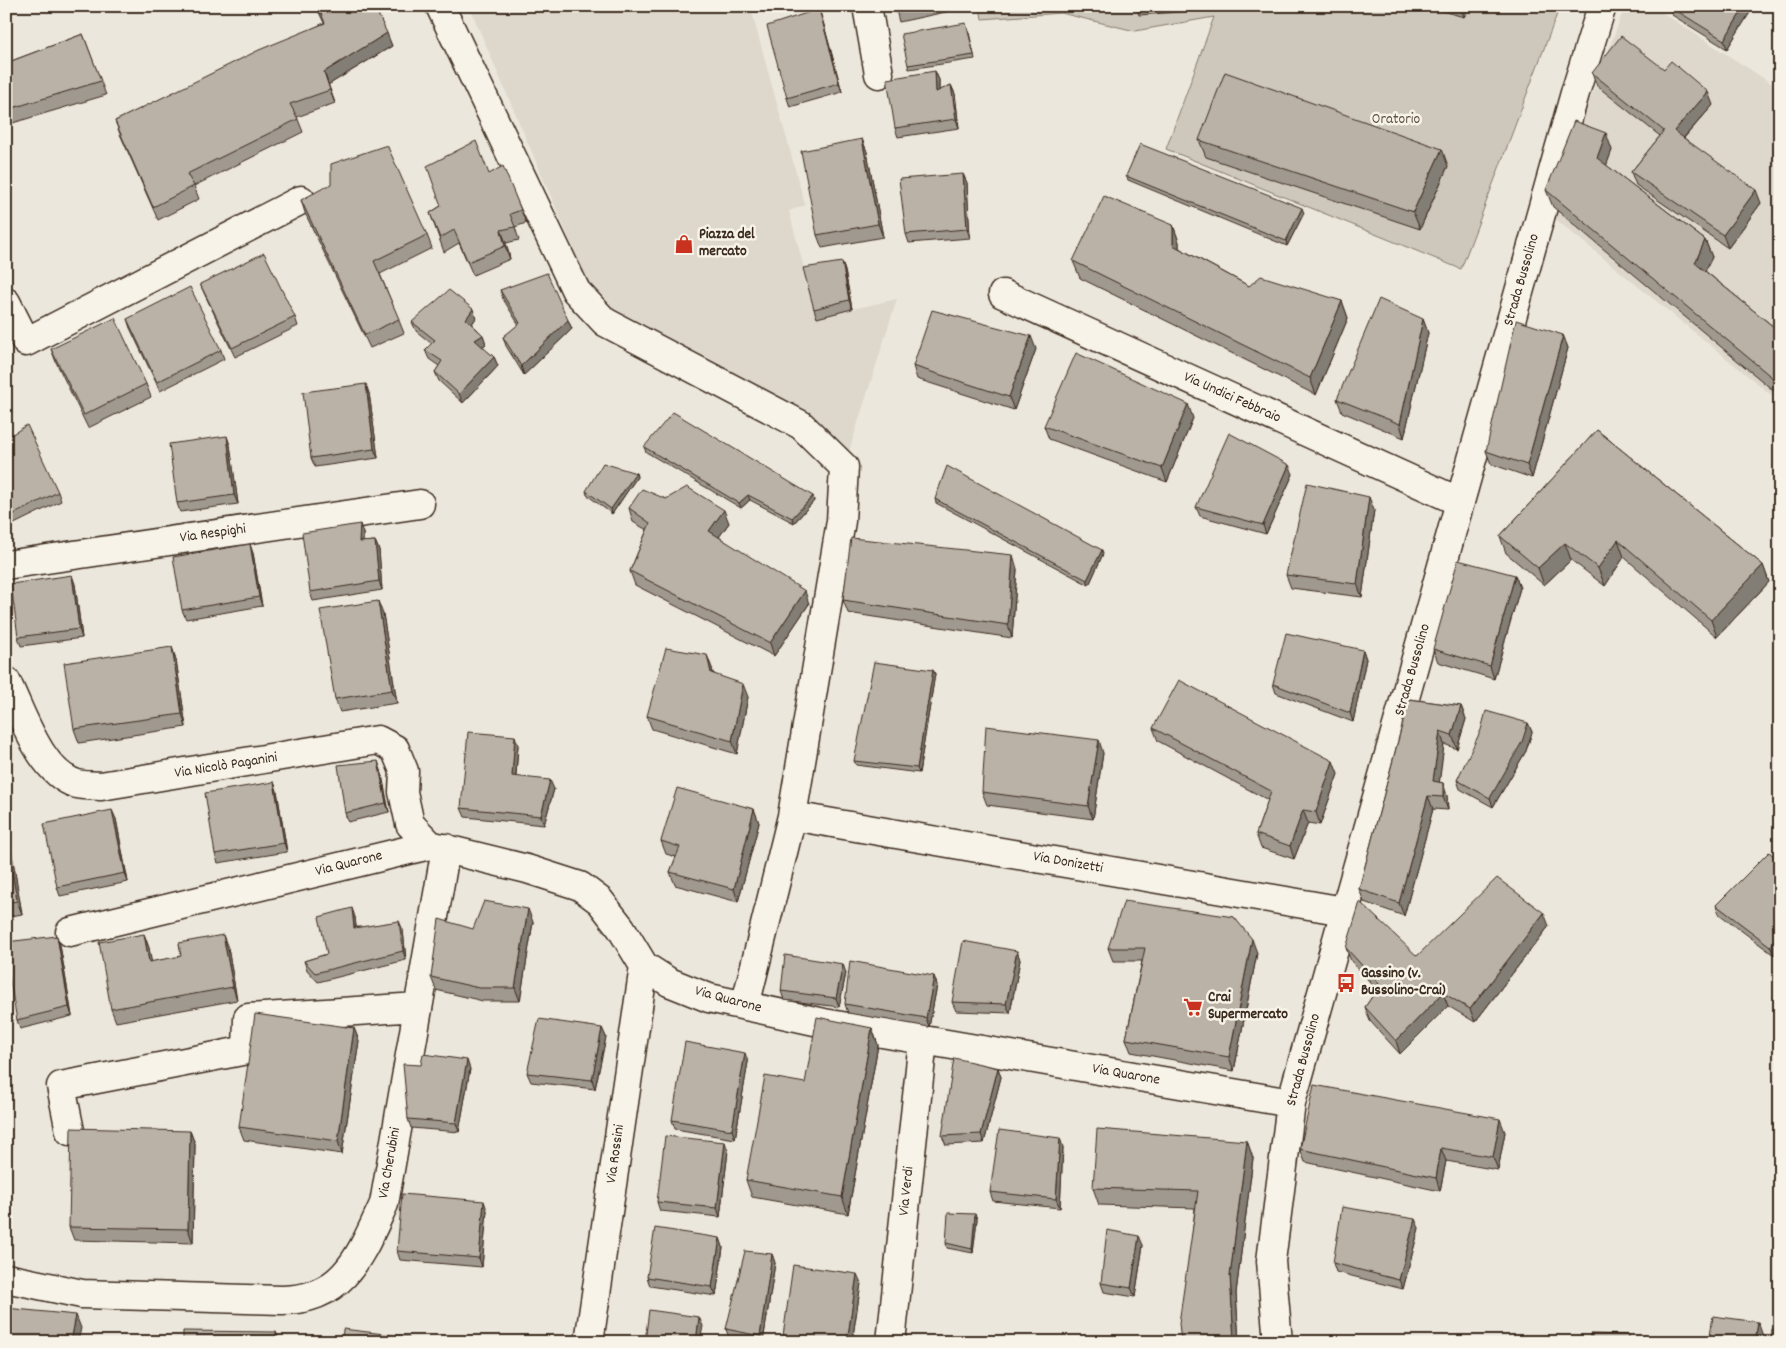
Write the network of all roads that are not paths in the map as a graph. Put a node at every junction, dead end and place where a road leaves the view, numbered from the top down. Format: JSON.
{"nodes":[{"id":1,"x":440,"y":6,"type":"edge"},
{"id":2,"x":867,"y":6,"type":"edge"},
{"id":3,"x":1602,"y":6,"type":"edge"},
{"id":4,"x":879,"y":74,"type":"dead end"},
{"id":5,"x":301,"y":200,"type":"edge"},
{"id":6,"x":1003,"y":294,"type":"dead end"},
{"id":7,"x":6,"y":302,"type":"edge"},
{"id":8,"x":1460,"y":502,"type":"junction"},
{"id":9,"x":420,"y":504,"type":"dead end"},
{"id":10,"x":6,"y":565,"type":"edge"},
{"id":11,"x":6,"y":681,"type":"edge"},
{"id":12,"x":792,"y":816,"type":"junction"},
{"id":13,"x":438,"y":846,"type":"junction"},
{"id":14,"x":1344,"y":911,"type":"junction"},
{"id":15,"x":70,"y":932,"type":"dead end"},
{"id":16,"x":644,"y":966,"type":"junction"},
{"id":17,"x":745,"y":1006,"type":"junction"},
{"id":18,"x":418,"y":1008,"type":"junction"},
{"id":19,"x":923,"y":1040,"type":"junction"},
{"id":20,"x":1291,"y":1103,"type":"junction"},
{"id":21,"x":70,"y":1131,"type":"edge"},
{"id":22,"x":6,"y":1278,"type":"edge"},
{"id":23,"x":589,"y":1342,"type":"edge"},
{"id":24,"x":891,"y":1342,"type":"edge"},
{"id":25,"x":1278,"y":1342,"type":"edge"}],
"edges":[{"from":1,"to":12,"type":"street"},
{"from":2,"to":4,"type":"street"},
{"from":3,"to":8,"type":"street","name":"Strada Bussolino"},
{"from":5,"to":7,"type":"street"},
{"from":6,"to":8,"type":"street","name":"Via Undici Febbraio"},
{"from":8,"to":14,"type":"street","name":"Strada Bussolino"},
{"from":9,"to":10,"type":"street","name":"Via Respighi"},
{"from":11,"to":13,"type":"street","name":"Via Nicolò Paganini"},
{"from":12,"to":14,"type":"street","name":"Via Donizetti"},
{"from":12,"to":17,"type":"street"},
{"from":13,"to":15,"type":"street","name":"Via Quarone"},
{"from":13,"to":16,"type":"street","name":"Via Quarone"},
{"from":13,"to":18,"type":"street","name":"Via Cherubini"},
{"from":14,"to":20,"type":"street","name":"Strada Bussolino"},
{"from":16,"to":17,"type":"street","name":"Via Quarone"},
{"from":16,"to":23,"type":"street","name":"Via Rossini"},
{"from":17,"to":19,"type":"street","name":"Via Quarone"},
{"from":18,"to":21,"type":"street"},
{"from":18,"to":22,"type":"street","name":"Via Cherubini"},
{"from":19,"to":20,"type":"street","name":"Via Quarone"},
{"from":19,"to":24,"type":"street","name":"Via Verdi"},
{"from":20,"to":25,"type":"street","name":"Strada Bussolino"}]}
